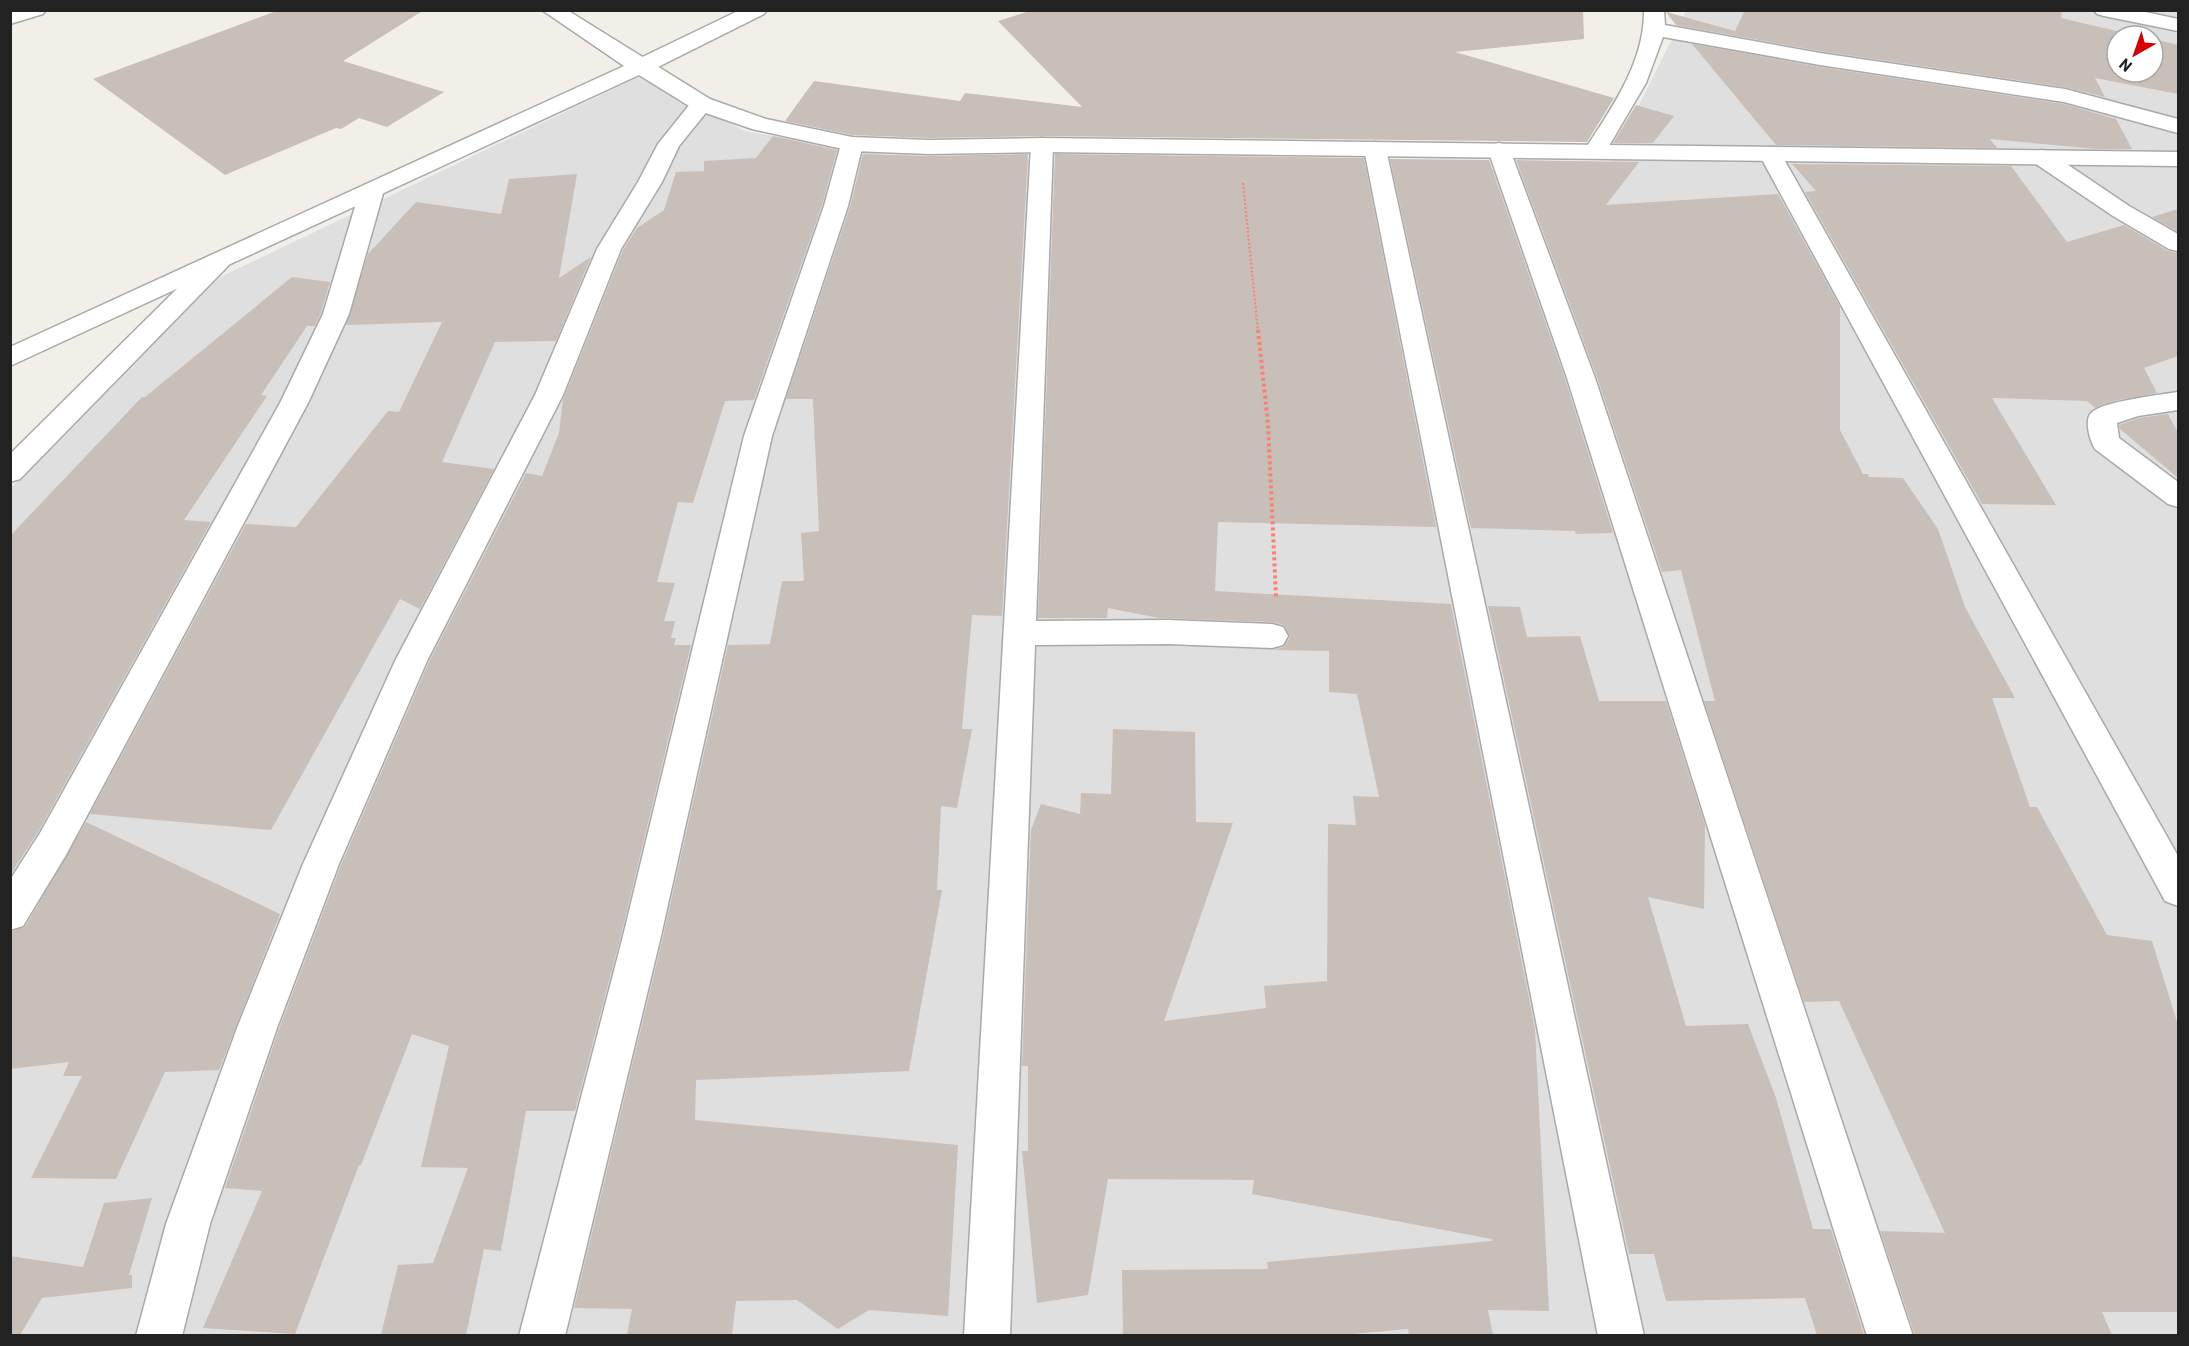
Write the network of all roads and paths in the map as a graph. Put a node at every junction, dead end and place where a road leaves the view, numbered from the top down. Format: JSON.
{"nodes":[{"id":1,"x":36,"y":10,"type":"edge"},
{"id":2,"x":552,"y":10,"type":"edge"},
{"id":3,"x":757,"y":10,"type":"edge"},
{"id":4,"x":2104,"y":10,"type":"edge"},
{"id":5,"x":10,"y":18,"type":"edge"},
{"id":6,"x":1654,"y":20,"type":"edge"},
{"id":7,"x":2178,"y":25,"type":"edge"},
{"id":8,"x":640,"y":67,"type":"junction"},
{"id":9,"x":702,"y":104,"type":"junction"},
{"id":10,"x":2178,"y":126,"type":"edge"},
{"id":11,"x":852,"y":144,"type":"junction"},
{"id":12,"x":1042,"y":145,"type":"junction"},
{"id":13,"x":1240,"y":147,"type":"junction"},
{"id":14,"x":1375,"y":149,"type":"junction"},
{"id":15,"x":1498,"y":150,"type":"junction"},
{"id":16,"x":1595,"y":151,"type":"junction"},
{"id":17,"x":1770,"y":154,"type":"junction"},
{"id":18,"x":2042,"y":157,"type":"junction"},
{"id":19,"x":2178,"y":159,"type":"edge"},
{"id":20,"x":372,"y":190,"type":"junction"},
{"id":21,"x":2178,"y":244,"type":"edge"},
{"id":22,"x":218,"y":262,"type":"junction"},
{"id":23,"x":10,"y":358,"type":"edge"},
{"id":24,"x":2178,"y":401,"type":"edge"},
{"id":25,"x":10,"y":472,"type":"edge"},
{"id":26,"x":2178,"y":497,"type":"edge"},
{"id":27,"x":1020,"y":633,"type":"junction"},
{"id":28,"x":1272,"y":636,"type":"joint"},
{"id":29,"x":2178,"y":890,"type":"edge"},
{"id":30,"x":10,"y":914,"type":"edge"},
{"id":31,"x":159,"y":1335,"type":"edge"},
{"id":32,"x":542,"y":1335,"type":"edge"},
{"id":33,"x":987,"y":1335,"type":"edge"},
{"id":34,"x":1621,"y":1335,"type":"edge"},
{"id":35,"x":1890,"y":1335,"type":"edge"}],
"edges":[{"from":1,"to":5,"type":"street"},
{"from":2,"to":8,"type":"street"},
{"from":3,"to":8,"type":"street"},
{"from":4,"to":7,"type":"street"},
{"from":6,"to":10,"type":"street"},
{"from":6,"to":16,"type":"street"},
{"from":8,"to":9,"type":"street"},
{"from":8,"to":20,"type":"street"},
{"from":9,"to":11,"type":"street"},
{"from":9,"to":31,"type":"street"},
{"from":11,"to":12,"type":"street"},
{"from":11,"to":32,"type":"street"},
{"from":12,"to":13,"type":"street"},
{"from":12,"to":27,"type":"street"},
{"from":13,"to":14,"type":"street"},
{"from":13,"to":28,"type":"path"},
{"from":14,"to":15,"type":"street"},
{"from":14,"to":34,"type":"street"},
{"from":15,"to":16,"type":"street"},
{"from":15,"to":35,"type":"street"},
{"from":16,"to":17,"type":"street"},
{"from":17,"to":18,"type":"street"},
{"from":17,"to":29,"type":"street"},
{"from":18,"to":19,"type":"street"},
{"from":18,"to":21,"type":"street"},
{"from":20,"to":22,"type":"street"},
{"from":20,"to":30,"type":"street"},
{"from":22,"to":23,"type":"street"},
{"from":22,"to":25,"type":"street"},
{"from":24,"to":26,"type":"street"},
{"from":27,"to":28,"type":"street"},
{"from":27,"to":33,"type":"street"}]}
